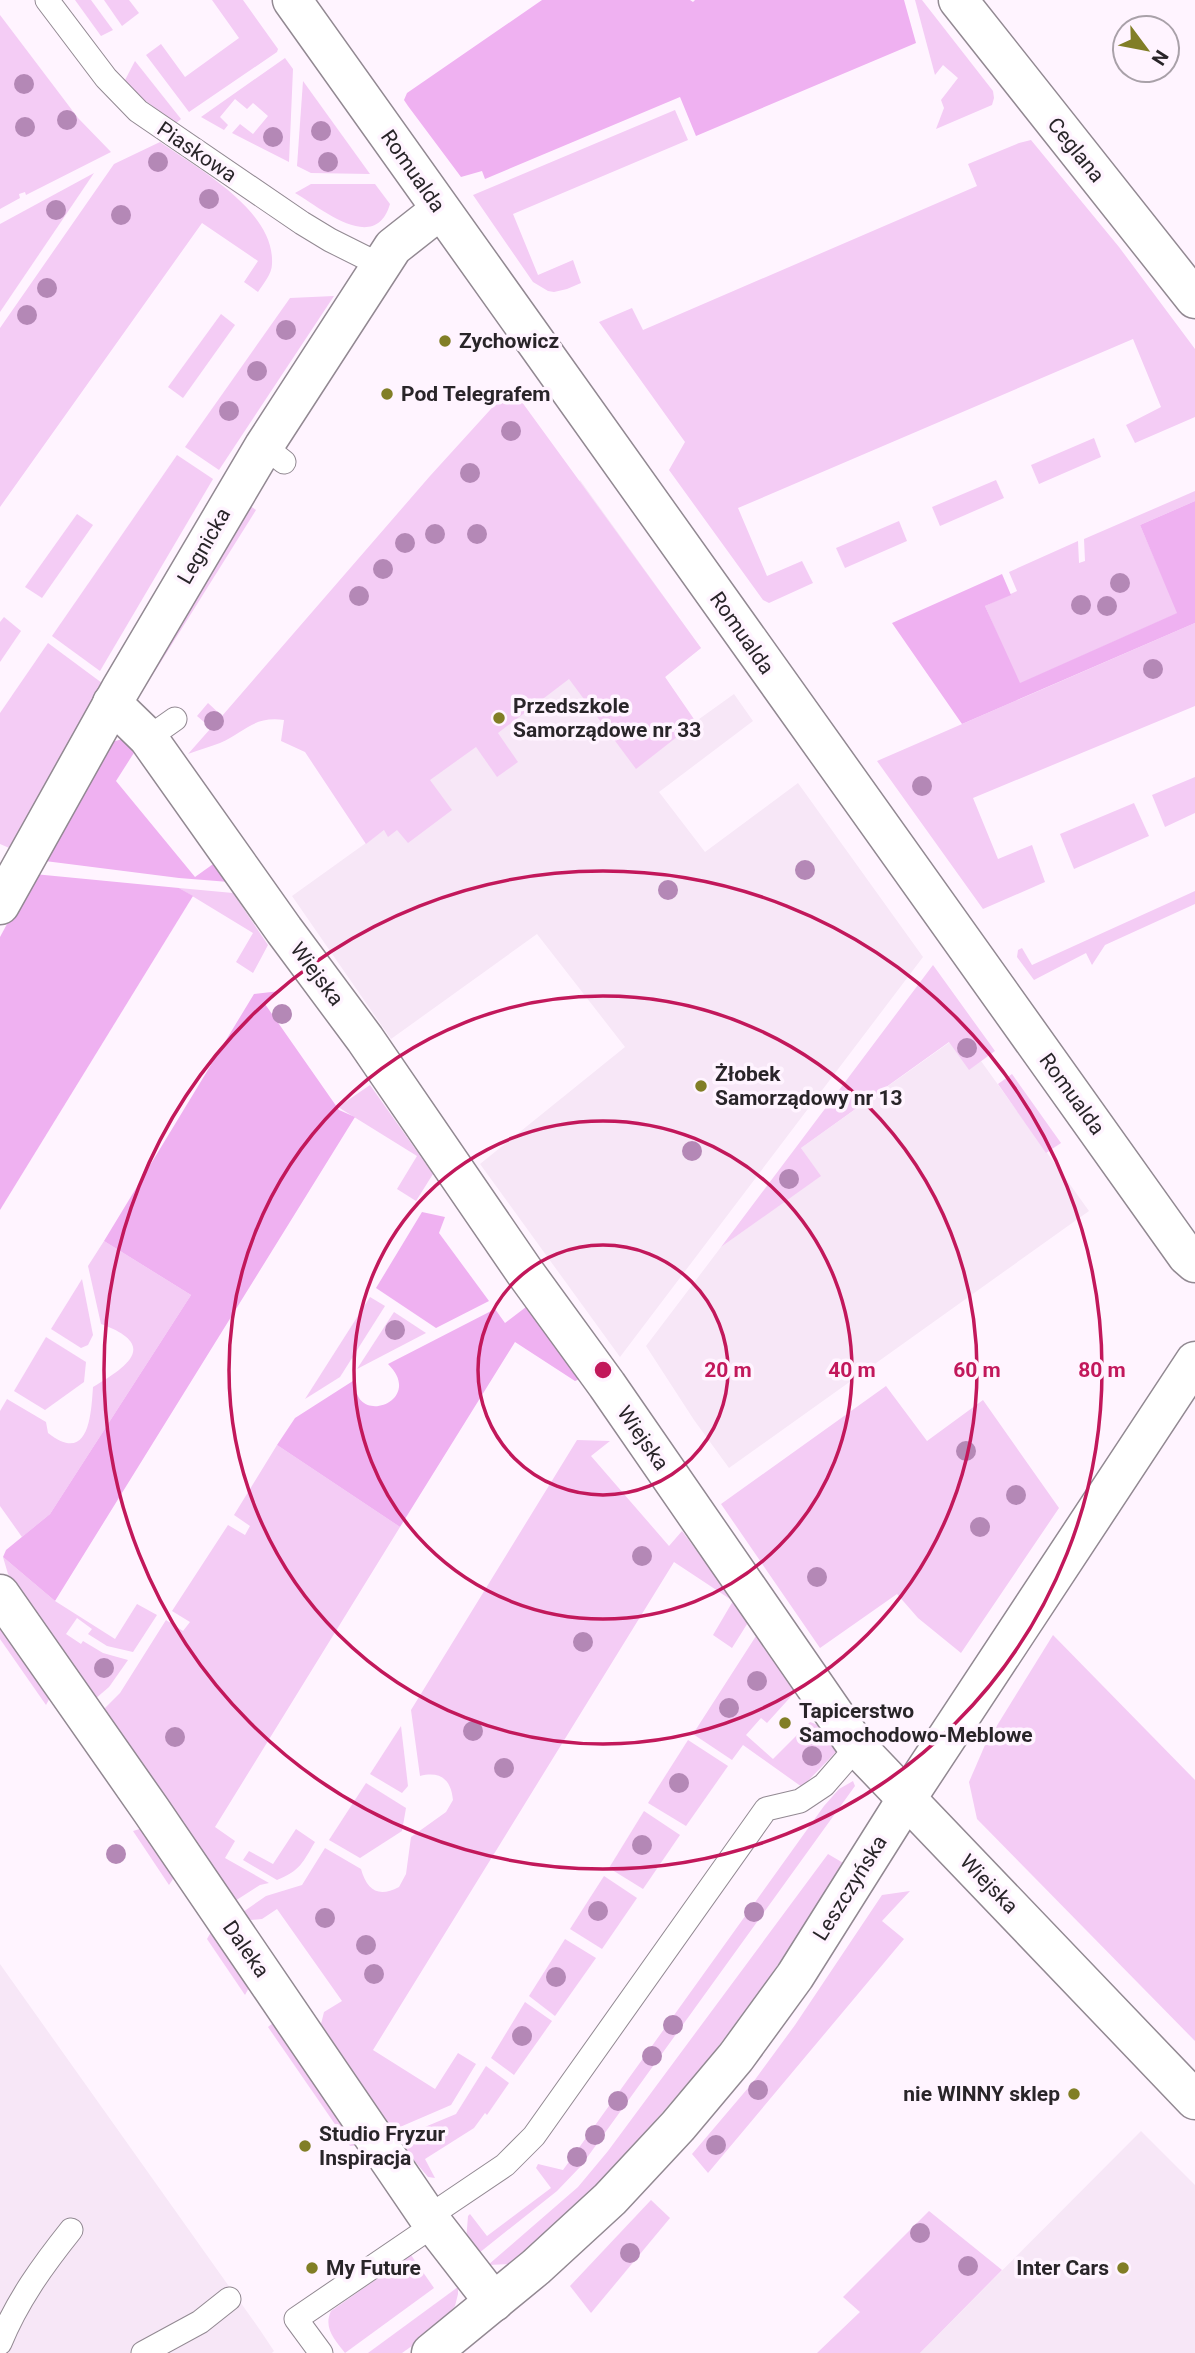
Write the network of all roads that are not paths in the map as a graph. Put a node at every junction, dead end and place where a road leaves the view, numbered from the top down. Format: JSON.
{"nodes":[{"id":1,"x":47,"y":0,"type":"edge"},
{"id":2,"x":292,"y":0,"type":"edge"},
{"id":3,"x":958,"y":0,"type":"edge"},
{"id":4,"x":440,"y":210,"type":"junction"},
{"id":5,"x":380,"y":265,"type":"junction"},
{"id":6,"x":1195,"y":299,"type":"edge"},
{"id":7,"x":112,"y":704,"type":"junction"},
{"id":8,"x":0,"y":905,"type":"edge"},
{"id":9,"x":1195,"y":1263,"type":"edge"},
{"id":10,"x":1195,"y":1361,"type":"edge"},
{"id":11,"x":0,"y":1594,"type":"edge"},
{"id":12,"x":858,"y":1747,"type":"junction"},
{"id":13,"x":906,"y":1798,"type":"junction"},
{"id":14,"x":1195,"y":2100,"type":"edge"},
{"id":15,"x":431,"y":2221,"type":"junction"},
{"id":16,"x":71,"y":2230,"type":"dead end"},
{"id":17,"x":229,"y":2299,"type":"dead end"},
{"id":18,"x":494,"y":2302,"type":"junction"},
{"id":19,"x":0,"y":2343,"type":"edge"},
{"id":20,"x":143,"y":2353,"type":"edge"},
{"id":21,"x":321,"y":2353,"type":"edge"},
{"id":22,"x":431,"y":2353,"type":"edge"}],
"edges":[{"from":1,"to":5,"type":"lane","name":"Piaskowa"},
{"from":2,"to":4,"type":"street","name":"Romualda"},
{"from":3,"to":6,"type":"street","name":"Ceglana"},
{"from":4,"to":5,"type":"street","name":"Legnicka"},
{"from":4,"to":9,"type":"street","name":"Romualda"},
{"from":5,"to":7,"type":"street","name":"Legnicka"},
{"from":7,"to":8,"type":"street","name":"Legnicka"},
{"from":7,"to":12,"type":"street","name":"Wiejska"},
{"from":10,"to":13,"type":"street","name":"Leszczyńska"},
{"from":11,"to":15,"type":"street","name":"Daleka"},
{"from":12,"to":13,"type":"street","name":"Wiejska"},
{"from":12,"to":15,"type":"lane"},
{"from":13,"to":14,"type":"street","name":"Wiejska"},
{"from":13,"to":18,"type":"street","name":"Leszczyńska"},
{"from":15,"to":18,"type":"street","name":"Daleka"},
{"from":15,"to":21,"type":"lane"},
{"from":16,"to":19,"type":"lane"},
{"from":17,"to":20,"type":"lane"},
{"from":18,"to":22,"type":"street","name":"Leszczyńska"}]}
